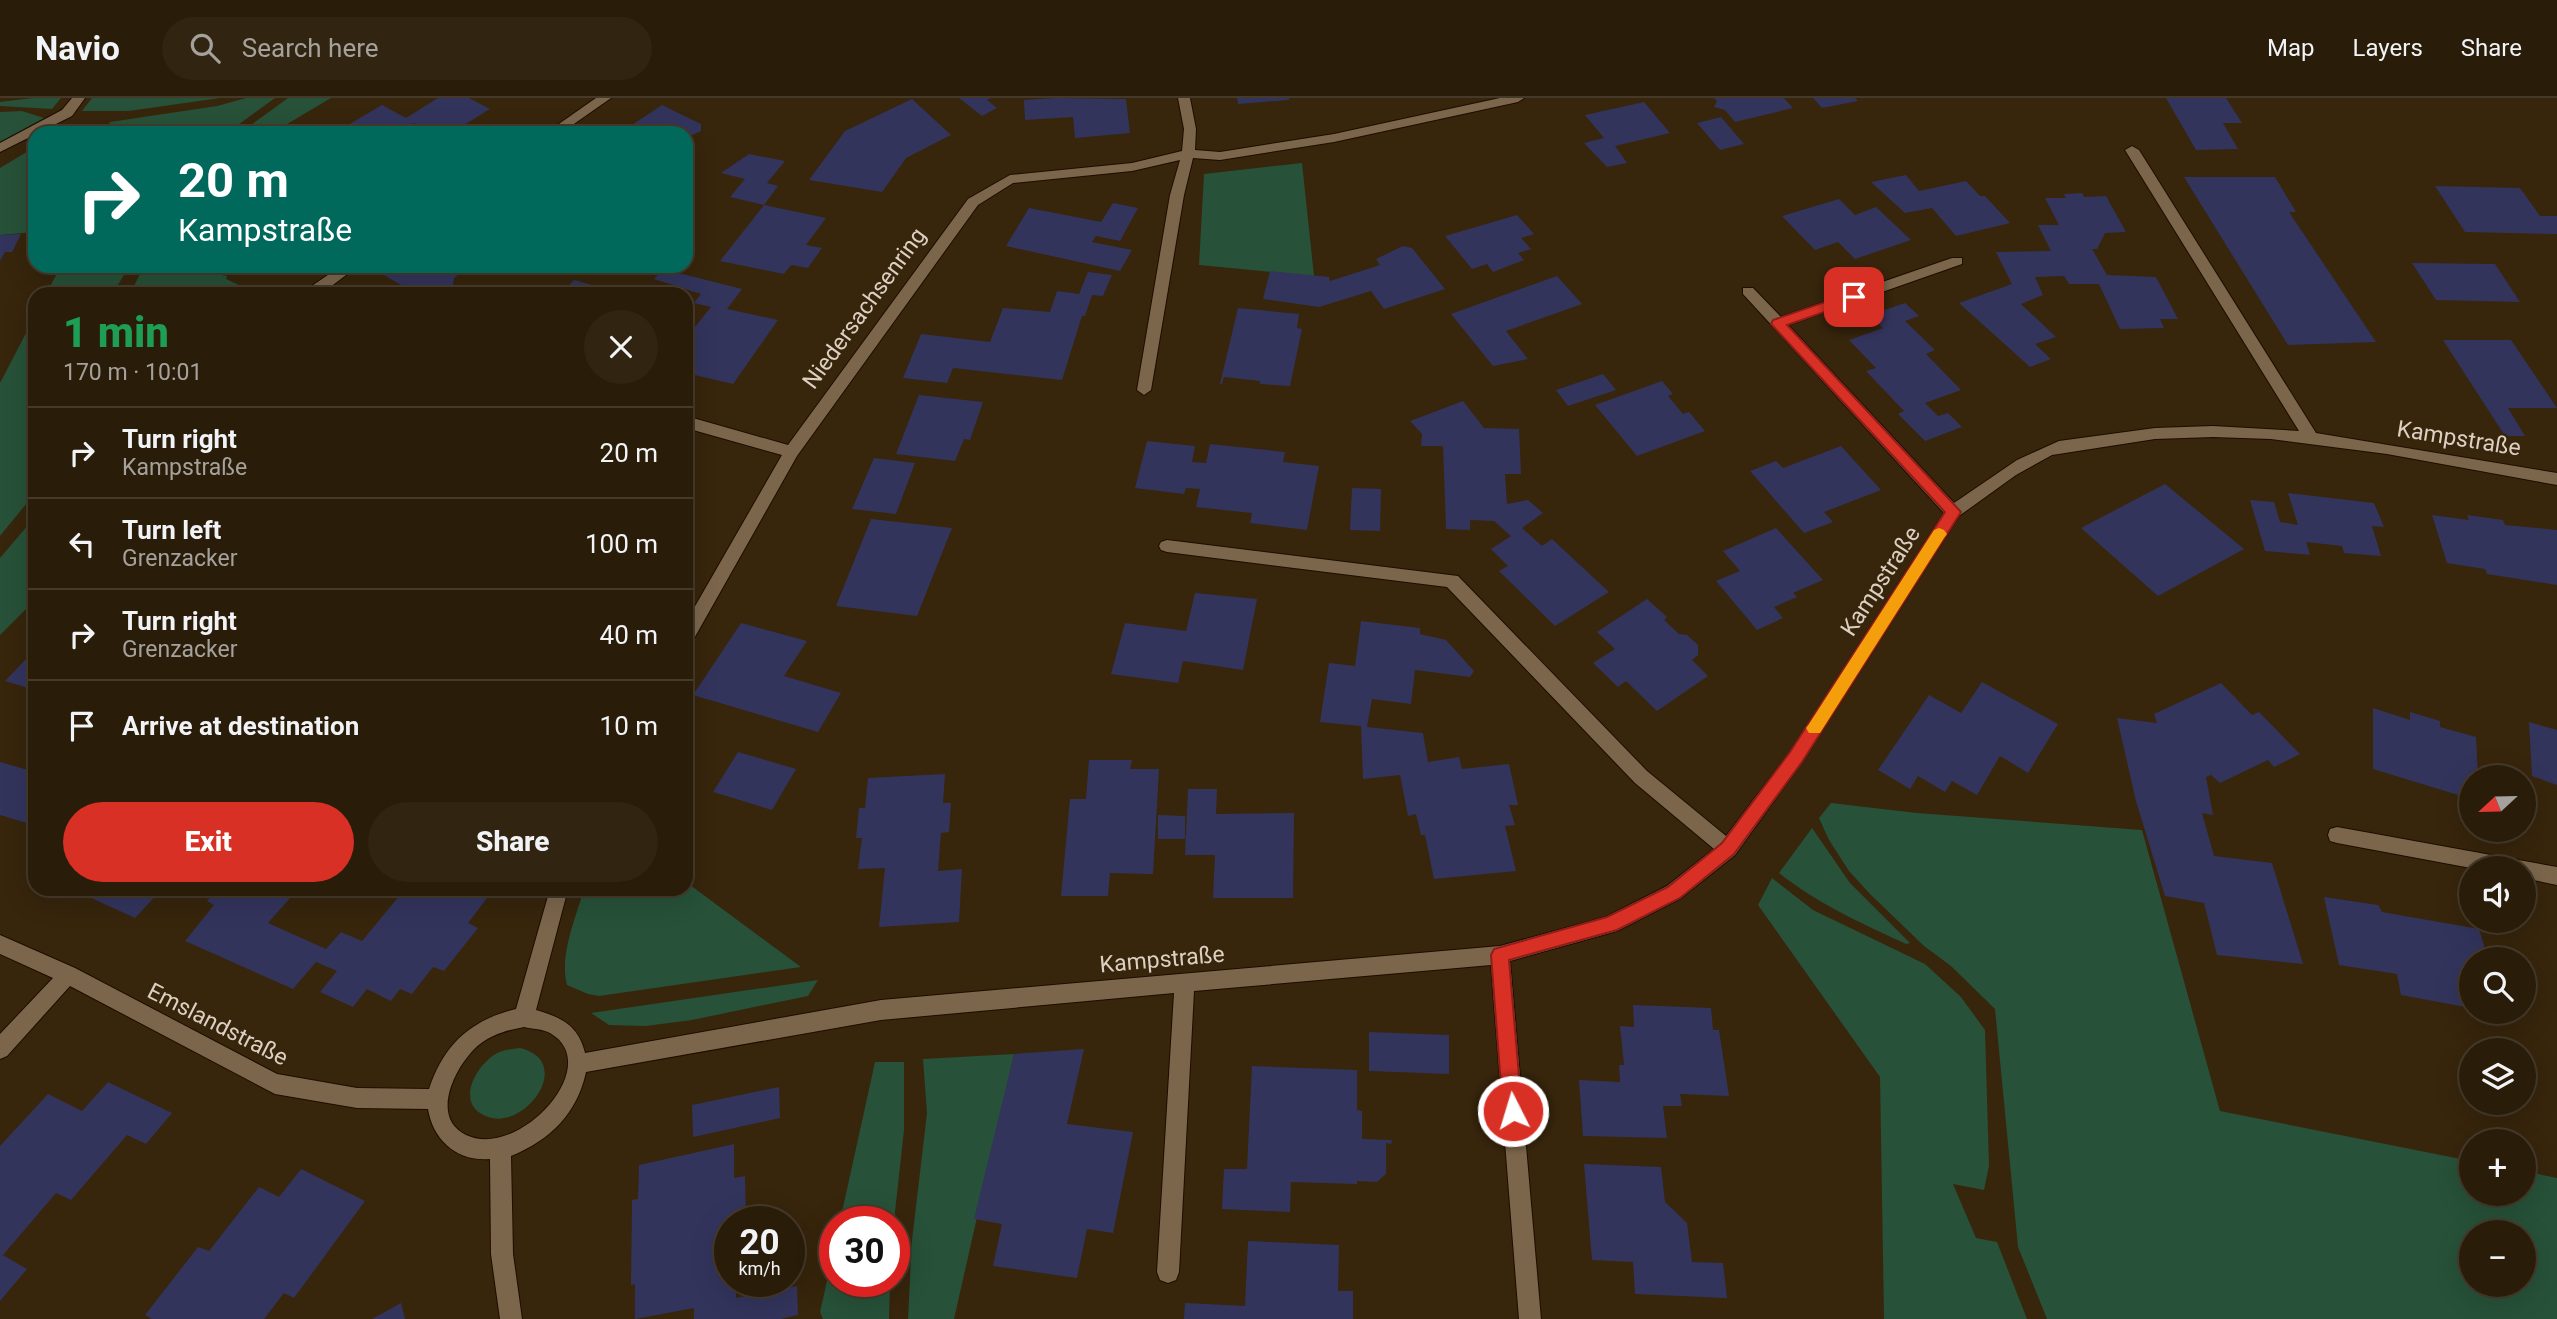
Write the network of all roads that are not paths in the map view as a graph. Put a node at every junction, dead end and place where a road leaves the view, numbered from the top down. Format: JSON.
{"nodes":[{"id":1,"x":79,"y":98,"type":"edge"},
{"id":2,"x":605,"y":98,"type":"edge"},
{"id":3,"x":1184,"y":98,"type":"edge"},
{"id":4,"x":1518,"y":98,"type":"edge"},
{"id":5,"x":42,"y":126,"type":"edge"},
{"id":6,"x":563,"y":126,"type":"edge"},
{"id":7,"x":28,"y":133,"type":"edge"},
{"id":8,"x":0,"y":148,"type":"edge"},
{"id":9,"x":2132,"y":150,"type":"dead end"},
{"id":10,"x":1188,"y":154,"type":"junction"},
{"id":11,"x":1956,"y":261,"type":"dead end"},
{"id":12,"x":341,"y":273,"type":"edge"},
{"id":13,"x":320,"y":287,"type":"edge"},
{"id":14,"x":1748,"y":291,"type":"dead end"},
{"id":15,"x":1777,"y":324,"type":"junction"},
{"id":16,"x":1144,"y":390,"type":"dead end"},
{"id":17,"x":693,"y":424,"type":"edge"},
{"id":18,"x":2311,"y":438,"type":"junction"},
{"id":19,"x":792,"y":452,"type":"junction"},
{"id":20,"x":2557,"y":479,"type":"edge"},
{"id":21,"x":1953,"y":512,"type":"junction"},
{"id":22,"x":1167,"y":546,"type":"dead end"},
{"id":23,"x":693,"y":625,"type":"edge"},
{"id":24,"x":2337,"y":835,"type":"dead end"},
{"id":25,"x":1728,"y":849,"type":"junction"},
{"id":26,"x":2459,"y":858,"type":"edge"},
{"id":27,"x":2536,"y":872,"type":"edge"},
{"id":28,"x":2557,"y":876,"type":"edge"},
{"id":29,"x":557,"y":896,"type":"edge"},
{"id":30,"x":0,"y":944,"type":"edge"},
{"id":31,"x":1500,"y":955,"type":"junction"},
{"id":32,"x":68,"y":975,"type":"junction"},
{"id":33,"x":1185,"y":981,"type":"junction"},
{"id":34,"x":524,"y":1017,"type":"junction"},
{"id":35,"x":0,"y":1049,"type":"edge"},
{"id":36,"x":578,"y":1064,"type":"junction"},
{"id":37,"x":436,"y":1099,"type":"junction"},
{"id":38,"x":500,"y":1149,"type":"junction"},
{"id":39,"x":1168,"y":1272,"type":"dead end"},
{"id":40,"x":511,"y":1319,"type":"edge"},
{"id":41,"x":1530,"y":1319,"type":"edge"}],
"edges":[{"from":1,"to":5,"type":"street"},
{"from":2,"to":6,"type":"street"},
{"from":3,"to":10,"type":"street"},
{"from":4,"to":10,"type":"street","name":"Niedersachsenring"},
{"from":7,"to":8,"type":"street"},
{"from":9,"to":18,"type":"street"},
{"from":10,"to":16,"type":"street"},
{"from":10,"to":19,"type":"street","name":"Niedersachsenring"},
{"from":11,"to":15,"type":"street"},
{"from":12,"to":13,"type":"street"},
{"from":14,"to":15,"type":"street"},
{"from":15,"to":21,"type":"street"},
{"from":17,"to":19,"type":"street"},
{"from":18,"to":20,"type":"street","name":"Kampstraße"},
{"from":18,"to":21,"type":"street","name":"Kampstraße"},
{"from":19,"to":23,"type":"street","name":"Niedersachsenring"},
{"from":21,"to":25,"type":"street","name":"Kampstraße"},
{"from":22,"to":25,"type":"street"},
{"from":24,"to":26,"type":"street"},
{"from":25,"to":31,"type":"street","name":"Kampstraße"},
{"from":27,"to":28,"type":"street"},
{"from":29,"to":34,"type":"street"},
{"from":30,"to":32,"type":"street","name":"Emslandstraße"},
{"from":31,"to":33,"type":"street","name":"Kampstraße"},
{"from":31,"to":41,"type":"street"},
{"from":32,"to":35,"type":"street"},
{"from":32,"to":37,"type":"street","name":"Emslandstraße"},
{"from":33,"to":36,"type":"street","name":"Kampstraße"},
{"from":33,"to":39,"type":"street"},
{"from":34,"to":36,"type":"street"},
{"from":34,"to":37,"type":"street"},
{"from":36,"to":38,"type":"street"},
{"from":37,"to":38,"type":"street"},
{"from":38,"to":40,"type":"street"}]}
